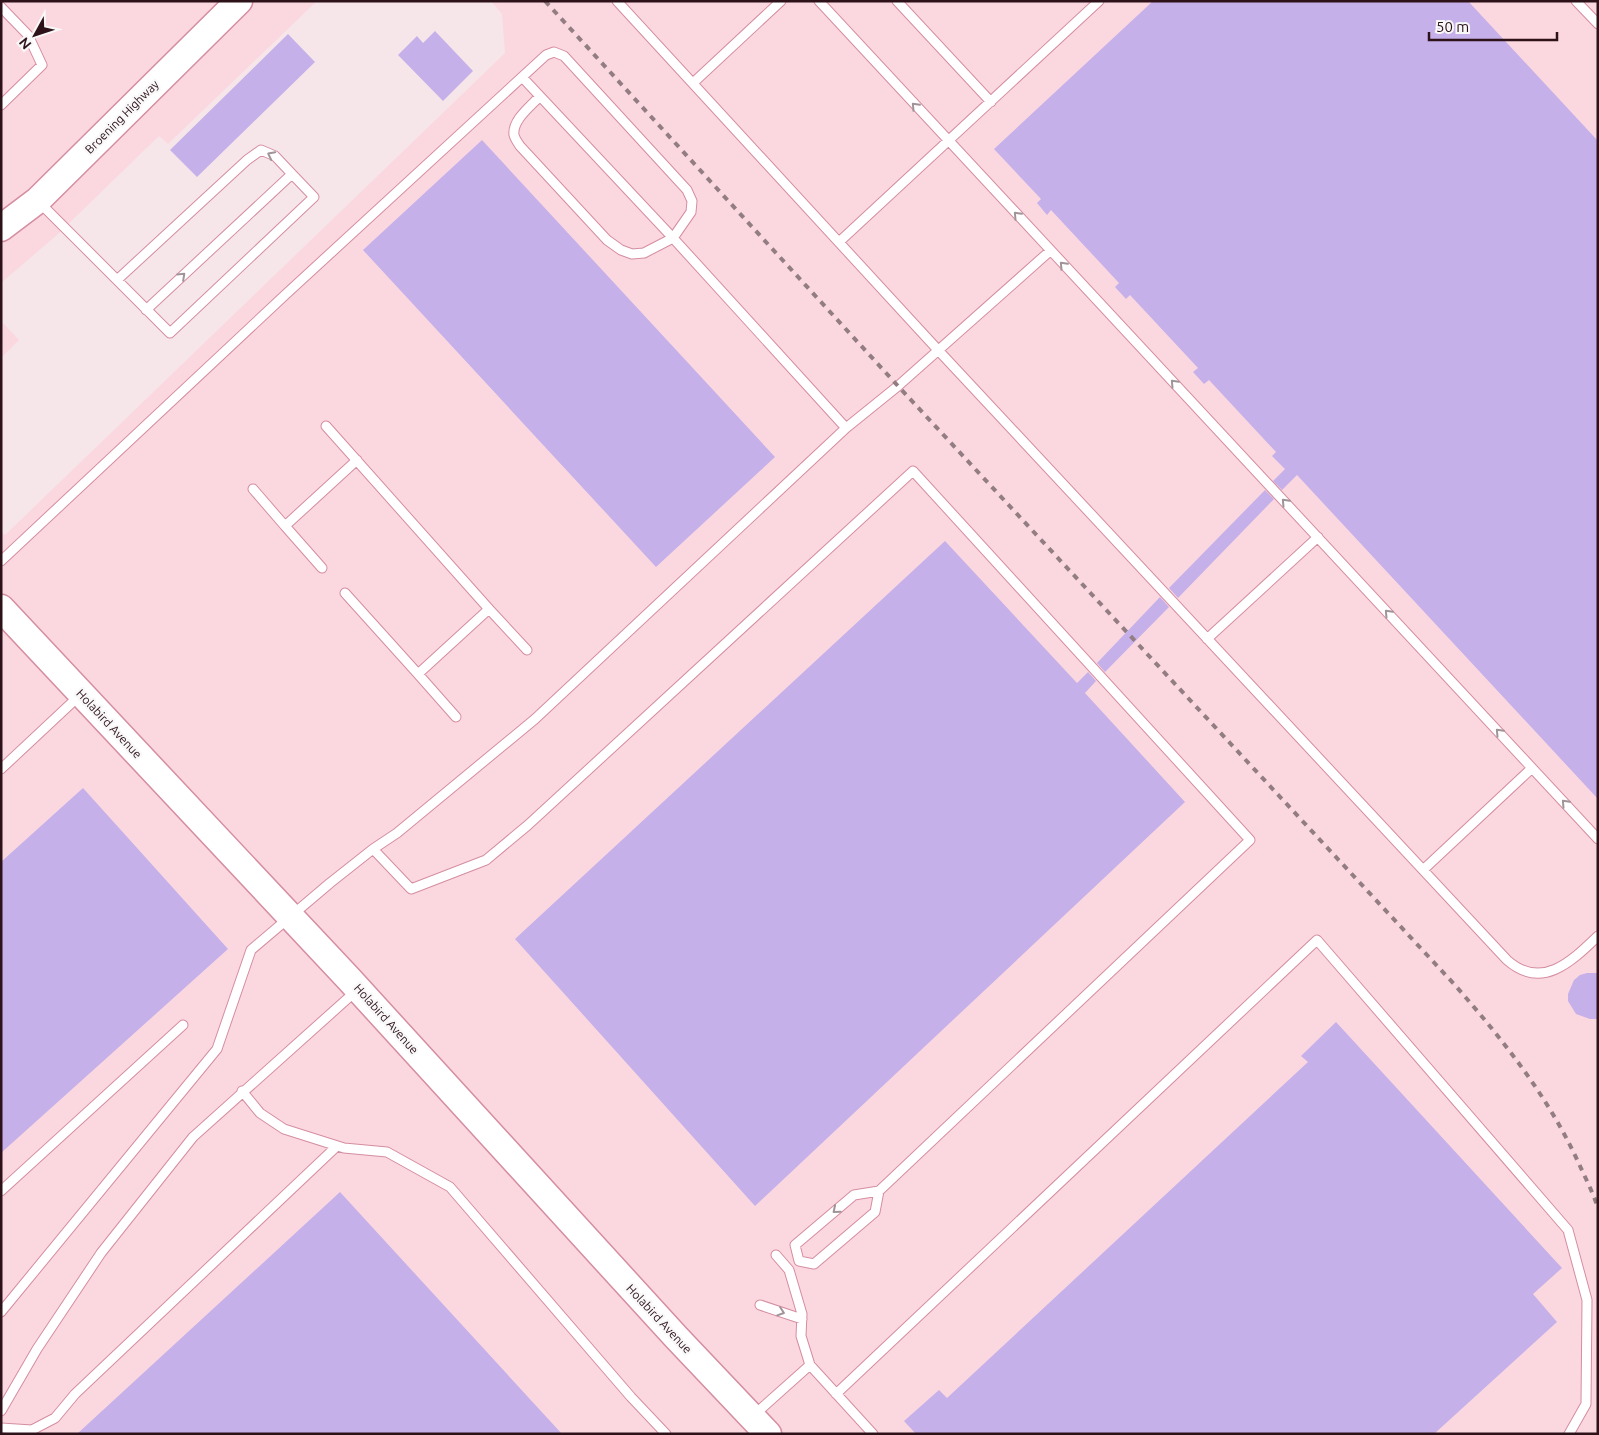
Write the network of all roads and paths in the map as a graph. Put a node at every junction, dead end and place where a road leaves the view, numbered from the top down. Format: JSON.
{"nodes":[{"id":1,"x":238,"y":1,"type":"edge"},
{"id":2,"x":617,"y":1,"type":"edge"},
{"id":3,"x":781,"y":1,"type":"edge"},
{"id":4,"x":819,"y":1,"type":"edge"},
{"id":5,"x":897,"y":1,"type":"edge"},
{"id":6,"x":1099,"y":1,"type":"edge"},
{"id":7,"x":1576,"y":1,"type":"edge"},
{"id":8,"x":1,"y":6,"type":"edge"},
{"id":9,"x":1598,"y":24,"type":"edge"},
{"id":10,"x":522,"y":77,"type":"junction"},
{"id":11,"x":693,"y":83,"type":"junction"},
{"id":12,"x":540,"y":96,"type":"junction"},
{"id":13,"x":991,"y":102,"type":"junction"},
{"id":14,"x":1,"y":104,"type":"edge"},
{"id":15,"x":948,"y":141,"type":"junction"},
{"id":16,"x":292,"y":174,"type":"junction"},
{"id":17,"x":38,"y":200,"type":"junction"},
{"id":18,"x":1,"y":228,"type":"edge"},
{"id":19,"x":673,"y":238,"type":"junction"},
{"id":20,"x":839,"y":242,"type":"junction"},
{"id":21,"x":1,"y":245,"type":"edge"},
{"id":22,"x":1050,"y":251,"type":"junction"},
{"id":23,"x":117,"y":280,"type":"junction"},
{"id":24,"x":146,"y":310,"type":"junction"},
{"id":25,"x":938,"y":350,"type":"junction"},
{"id":26,"x":326,"y":426,"type":"dead end"},
{"id":27,"x":846,"y":428,"type":"junction"},
{"id":28,"x":357,"y":460,"type":"junction"},
{"id":29,"x":252,"y":489,"type":"dead end"},
{"id":30,"x":285,"y":526,"type":"junction"},
{"id":31,"x":1318,"y":538,"type":"junction"},
{"id":32,"x":1,"y":561,"type":"edge"},
{"id":33,"x":322,"y":568,"type":"dead end"},
{"id":34,"x":345,"y":594,"type":"dead end"},
{"id":35,"x":1,"y":608,"type":"edge"},
{"id":36,"x":490,"y":609,"type":"junction"},
{"id":37,"x":1208,"y":639,"type":"junction"},
{"id":38,"x":527,"y":650,"type":"dead end"},
{"id":39,"x":418,"y":674,"type":"junction"},
{"id":40,"x":81,"y":694,"type":"junction"},
{"id":41,"x":456,"y":717,"type":"dead end"},
{"id":42,"x":1532,"y":768,"type":"junction"},
{"id":43,"x":1,"y":769,"type":"edge"},
{"id":44,"x":1598,"y":839,"type":"edge"},
{"id":45,"x":373,"y":849,"type":"junction"},
{"id":46,"x":1423,"y":870,"type":"junction"},
{"id":47,"x":291,"y":917,"type":"junction"},
{"id":48,"x":1598,"y":936,"type":"edge"},
{"id":49,"x":358,"y":989,"type":"junction"},
{"id":50,"x":183,"y":1025,"type":"dead end"},
{"id":51,"x":242,"y":1092,"type":"junction"},
{"id":52,"x":337,"y":1146,"type":"junction"},
{"id":53,"x":1,"y":1191,"type":"edge"},
{"id":54,"x":879,"y":1191,"type":"junction"},
{"id":55,"x":776,"y":1255,"type":"dead end"},
{"id":56,"x":799,"y":1261,"type":"junction"},
{"id":57,"x":789,"y":1270,"type":"junction"},
{"id":58,"x":760,"y":1304,"type":"dead end"},
{"id":59,"x":1,"y":1312,"type":"edge"},
{"id":60,"x":802,"y":1319,"type":"junction"},
{"id":61,"x":810,"y":1366,"type":"junction"},
{"id":62,"x":836,"y":1394,"type":"junction"},
{"id":63,"x":1,"y":1411,"type":"edge"},
{"id":64,"x":760,"y":1425,"type":"edge"},
{"id":65,"x":1,"y":1428,"type":"edge"},
{"id":66,"x":666,"y":1434,"type":"edge"},
{"id":67,"x":873,"y":1434,"type":"edge"},
{"id":68,"x":1569,"y":1434,"type":"edge"}],
"edges":[{"from":1,"to":17,"type":"main road","name":"Broening Highway"},
{"from":2,"to":11,"type":"lane"},
{"from":3,"to":11,"type":"lane"},
{"from":15,"to":4,"type":"lane","one_way":true},
{"from":5,"to":13,"type":"lane"},
{"from":6,"to":13,"type":"lane"},
{"from":7,"to":9,"type":"lane"},
{"from":8,"to":14,"type":"lane"},
{"from":10,"to":12,"type":"lane"},
{"from":10,"to":19,"type":"lane"},
{"from":10,"to":32,"type":"lane"},
{"from":11,"to":20,"type":"lane"},
{"from":12,"to":19,"type":"lane"},
{"from":12,"to":19,"type":"lane"},
{"from":13,"to":15,"type":"lane"},
{"from":15,"to":20,"type":"lane"},
{"from":22,"to":15,"type":"lane","one_way":true},
{"from":16,"to":23,"type":"lane","one_way":true},
{"from":24,"to":16,"type":"lane","one_way":true},
{"from":16,"to":24,"type":"lane"},
{"from":17,"to":18,"type":"main road","name":"Broening Highway"},
{"from":17,"to":21,"type":"main road"},
{"from":17,"to":23,"type":"lane"},
{"from":19,"to":27,"type":"lane"},
{"from":20,"to":25,"type":"lane"},
{"from":22,"to":25,"type":"lane"},
{"from":31,"to":22,"type":"lane","one_way":true},
{"from":23,"to":24,"type":"lane"},
{"from":25,"to":27,"type":"lane"},
{"from":25,"to":37,"type":"lane"},
{"from":26,"to":28,"type":"lane"},
{"from":27,"to":45,"type":"lane"},
{"from":28,"to":30,"type":"lane"},
{"from":28,"to":36,"type":"lane"},
{"from":29,"to":30,"type":"lane"},
{"from":30,"to":33,"type":"lane"},
{"from":31,"to":37,"type":"lane"},
{"from":42,"to":31,"type":"lane","one_way":true},
{"from":34,"to":39,"type":"lane"},
{"from":35,"to":40,"type":"main road","name":"Holabird Avenue"},
{"from":36,"to":38,"type":"lane"},
{"from":36,"to":39,"type":"lane"},
{"from":37,"to":46,"type":"lane"},
{"from":39,"to":41,"type":"lane"},
{"from":40,"to":43,"type":"lane"},
{"from":40,"to":47,"type":"main road","name":"Holabird Avenue"},
{"from":44,"to":42,"type":"lane","one_way":true},
{"from":42,"to":46,"type":"lane"},
{"from":45,"to":47,"type":"lane"},
{"from":45,"to":54,"type":"lane"},
{"from":46,"to":48,"type":"lane"},
{"from":47,"to":49,"type":"main road","name":"Holabird Avenue"},
{"from":47,"to":59,"type":"lane"},
{"from":49,"to":51,"type":"lane"},
{"from":49,"to":64,"type":"main road","name":"Holabird Avenue"},
{"from":50,"to":53,"type":"lane"},
{"from":51,"to":52,"type":"lane"},
{"from":51,"to":63,"type":"lane"},
{"from":52,"to":65,"type":"lane"},
{"from":52,"to":66,"type":"lane"},
{"from":54,"to":56,"type":"lane"},
{"from":54,"to":56,"type":"lane","one_way":true},
{"from":55,"to":57,"type":"lane"},
{"from":56,"to":57,"type":"lane"},
{"from":57,"to":60,"type":"lane"},
{"from":58,"to":60,"type":"lane","one_way":true},
{"from":60,"to":61,"type":"lane"},
{"from":61,"to":62,"type":"lane"},
{"from":61,"to":64,"type":"lane"},
{"from":62,"to":67,"type":"lane"},
{"from":62,"to":68,"type":"lane"}]}
